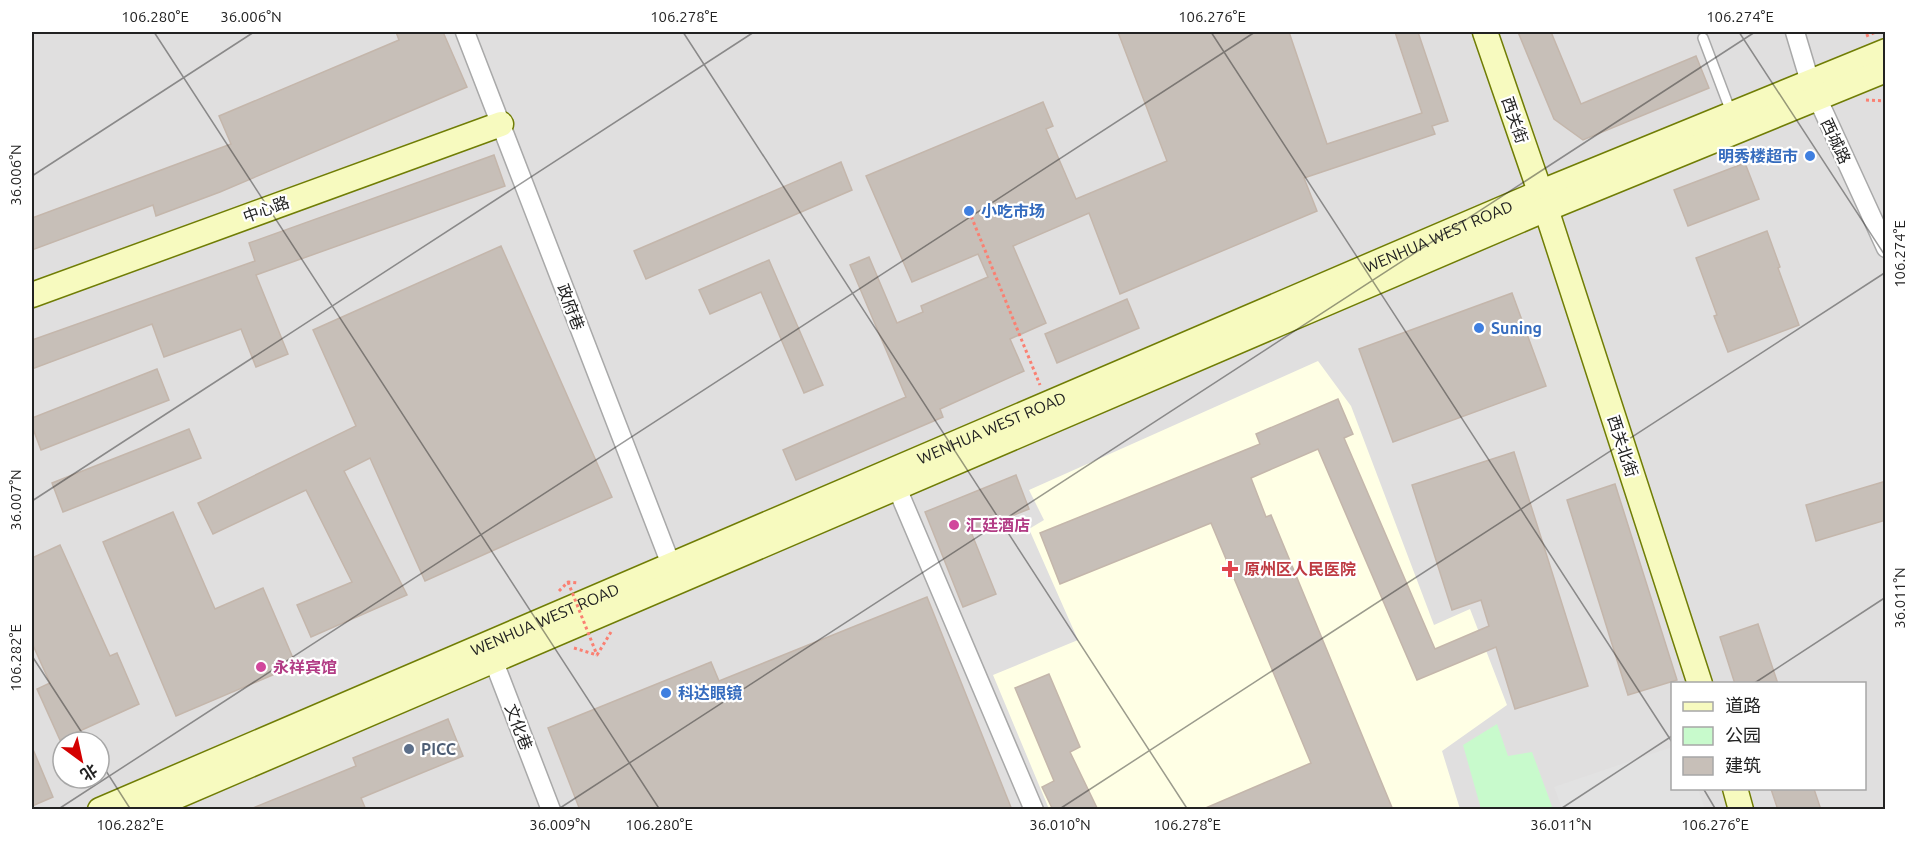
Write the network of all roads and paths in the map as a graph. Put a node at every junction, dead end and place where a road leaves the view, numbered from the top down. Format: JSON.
{"nodes":[{"id":1,"x":465,"y":32,"type":"edge"},
{"id":2,"x":1485,"y":32,"type":"edge"},
{"id":3,"x":1795,"y":32,"type":"edge"},
{"id":4,"x":1703,"y":38,"type":"dead end"},
{"id":5,"x":1886,"y":51,"type":"edge"},
{"id":6,"x":1886,"y":70,"type":"edge"},
{"id":7,"x":1813,"y":90,"type":"junction"},
{"id":8,"x":1731,"y":114,"type":"junction"},
{"id":9,"x":501,"y":124,"type":"junction"},
{"id":10,"x":1542,"y":201,"type":"junction"},
{"id":11,"x":969,"y":211,"type":"dead end"},
{"id":12,"x":1886,"y":248,"type":"edge"},
{"id":13,"x":32,"y":295,"type":"edge"},
{"id":14,"x":1048,"y":404,"type":"junction"},
{"id":15,"x":897,"y":488,"type":"junction"},
{"id":16,"x":674,"y":574,"type":"junction"},
{"id":17,"x":568,"y":582,"type":"dead end"},
{"id":18,"x":490,"y":652,"type":"junction"},
{"id":19,"x":597,"y":655,"type":"dead end"},
{"id":20,"x":1699,"y":682,"type":"edge"},
{"id":21,"x":1735,"y":790,"type":"edge"},
{"id":22,"x":100,"y":810,"type":"edge"},
{"id":23,"x":145,"y":810,"type":"edge"},
{"id":24,"x":551,"y":810,"type":"edge"},
{"id":25,"x":1034,"y":810,"type":"edge"},
{"id":26,"x":1742,"y":810,"type":"edge"}],
"edges":[{"from":1,"to":9,"type":"street","name":"政府巷"},
{"from":2,"to":10,"type":"main road","name":"西关街"},
{"from":3,"to":7,"type":"street","name":"西城路"},
{"from":4,"to":8,"type":"lane"},
{"from":5,"to":7,"type":"main road","name":"WENHUA WEST ROAD"},
{"from":6,"to":7,"type":"main road","name":"WENHUA WEST ROAD"},
{"from":7,"to":8,"type":"main road","name":"WENHUA WEST ROAD"},
{"from":7,"to":10,"type":"main road","name":"WENHUA WEST ROAD"},
{"from":7,"to":12,"type":"street","name":"西城路"},
{"from":8,"to":10,"type":"main road","name":"WENHUA WEST ROAD"},
{"from":9,"to":13,"type":"main road","name":"中心路"},
{"from":9,"to":16,"type":"street","name":"政府巷"},
{"from":10,"to":14,"type":"main road","name":"WENHUA WEST ROAD"},
{"from":10,"to":15,"type":"main road","name":"WENHUA WEST ROAD"},
{"from":10,"to":20,"type":"main road","name":"西关北街"},
{"from":11,"to":14,"type":"path"},
{"from":14,"to":16,"type":"main road","name":"WENHUA WEST ROAD"},
{"from":15,"to":16,"type":"main road","name":"WENHUA WEST ROAD"},
{"from":15,"to":25,"type":"street"},
{"from":16,"to":18,"type":"main road","name":"WENHUA WEST ROAD"},
{"from":17,"to":19,"type":"path","bridge":true},
{"from":18,"to":22,"type":"main road","name":"WENHUA WEST ROAD"},
{"from":18,"to":23,"type":"main road","name":"WENHUA WEST ROAD"},
{"from":18,"to":24,"type":"street","name":"文化巷"},
{"from":21,"to":26,"type":"main road"}]}
